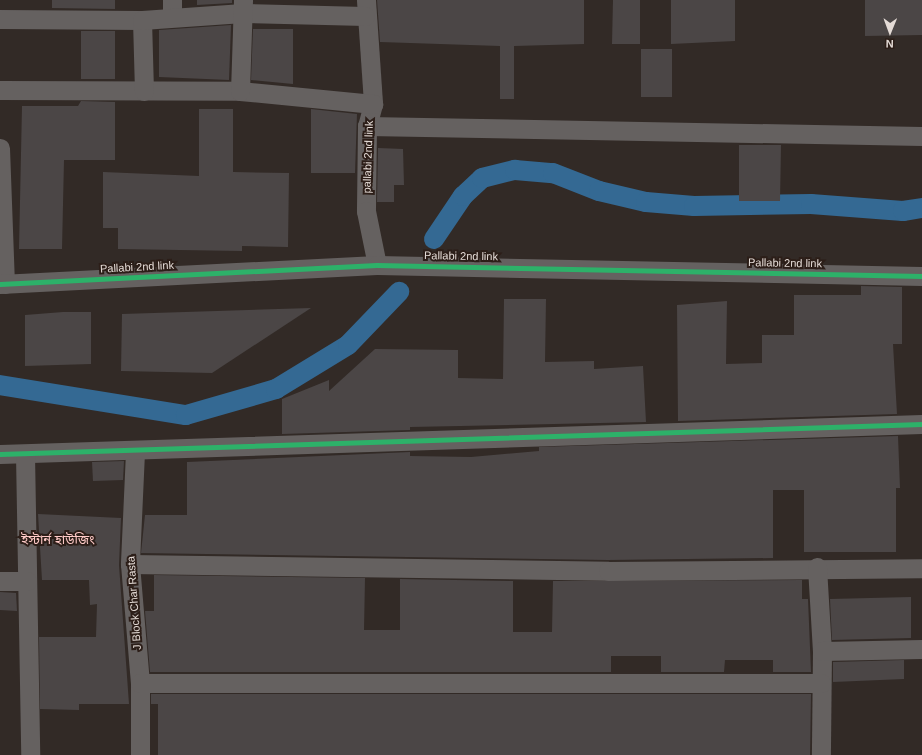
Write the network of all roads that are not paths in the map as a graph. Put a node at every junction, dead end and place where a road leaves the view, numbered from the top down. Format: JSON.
{"nodes":[{"id":1,"x":243,"y":7,"type":"edge"},
{"id":2,"x":366,"y":8,"type":"edge"},
{"id":3,"x":172,"y":9,"type":"edge"},
{"id":4,"x":0,"y":19,"type":"edge"},
{"id":5,"x":142,"y":20,"type":"junction"},
{"id":6,"x":0,"y":90,"type":"edge"},
{"id":7,"x":144,"y":91,"type":"junction"},
{"id":8,"x":240,"y":91,"type":"junction"},
{"id":9,"x":373,"y":104,"type":"junction"},
{"id":10,"x":367,"y":126,"type":"junction"},
{"id":11,"x":922,"y":136,"type":"edge"},
{"id":12,"x":0,"y":148,"type":"edge"},
{"id":13,"x":377,"y":265,"type":"junction"},
{"id":14,"x":922,"y":276,"type":"edge"},
{"id":15,"x":2,"y":284,"type":"edge"},
{"id":16,"x":922,"y":424,"type":"edge"},
{"id":17,"x":135,"y":452,"type":"junction"},
{"id":18,"x":0,"y":454,"type":"edge"},
{"id":19,"x":25,"y":454,"type":"junction"},
{"id":20,"x":130,"y":564,"type":"junction"},
{"id":21,"x":817,"y":567,"type":"junction"},
{"id":22,"x":922,"y":568,"type":"edge"},
{"id":23,"x":0,"y":581,"type":"edge"},
{"id":24,"x":27,"y":581,"type":"junction"},
{"id":25,"x":922,"y":649,"type":"edge"},
{"id":26,"x":822,"y":651,"type":"junction"},
{"id":27,"x":140,"y":683,"type":"junction"},
{"id":28,"x":821,"y":683,"type":"junction"},
{"id":29,"x":30,"y":755,"type":"edge"},
{"id":30,"x":140,"y":755,"type":"edge"},
{"id":31,"x":821,"y":755,"type":"edge"}],
"edges":[{"from":1,"to":2,"type":"street"},
{"from":1,"to":3,"type":"street"},
{"from":1,"to":8,"type":"street"},
{"from":2,"to":9,"type":"street","name":"pallabi 2nd link"},
{"from":3,"to":5,"type":"street"},
{"from":4,"to":5,"type":"street"},
{"from":5,"to":7,"type":"street"},
{"from":6,"to":7,"type":"street"},
{"from":7,"to":8,"type":"street"},
{"from":8,"to":9,"type":"street"},
{"from":9,"to":10,"type":"street","name":"pallabi 2nd link"},
{"from":10,"to":11,"type":"street"},
{"from":10,"to":13,"type":"street","name":"pallabi 2nd link"},
{"from":12,"to":15,"type":"street"},
{"from":13,"to":14,"type":"street","name":"Pallabi 2nd link"},
{"from":13,"to":15,"type":"street","name":"Pallabi 2nd link"},
{"from":16,"to":17,"type":"street"},
{"from":17,"to":19,"type":"street"},
{"from":17,"to":20,"type":"street","name":"J Block Char Rasta"},
{"from":18,"to":19,"type":"street"},
{"from":19,"to":24,"type":"street"},
{"from":20,"to":21,"type":"street"},
{"from":20,"to":27,"type":"street","name":"J Block Char Rasta"},
{"from":21,"to":22,"type":"street"},
{"from":21,"to":26,"type":"street"},
{"from":23,"to":24,"type":"street"},
{"from":24,"to":29,"type":"street"},
{"from":25,"to":26,"type":"street"},
{"from":26,"to":28,"type":"street"},
{"from":27,"to":28,"type":"street"},
{"from":27,"to":30,"type":"street","name":"J Block Char Rasta"},
{"from":28,"to":31,"type":"street"}]}
